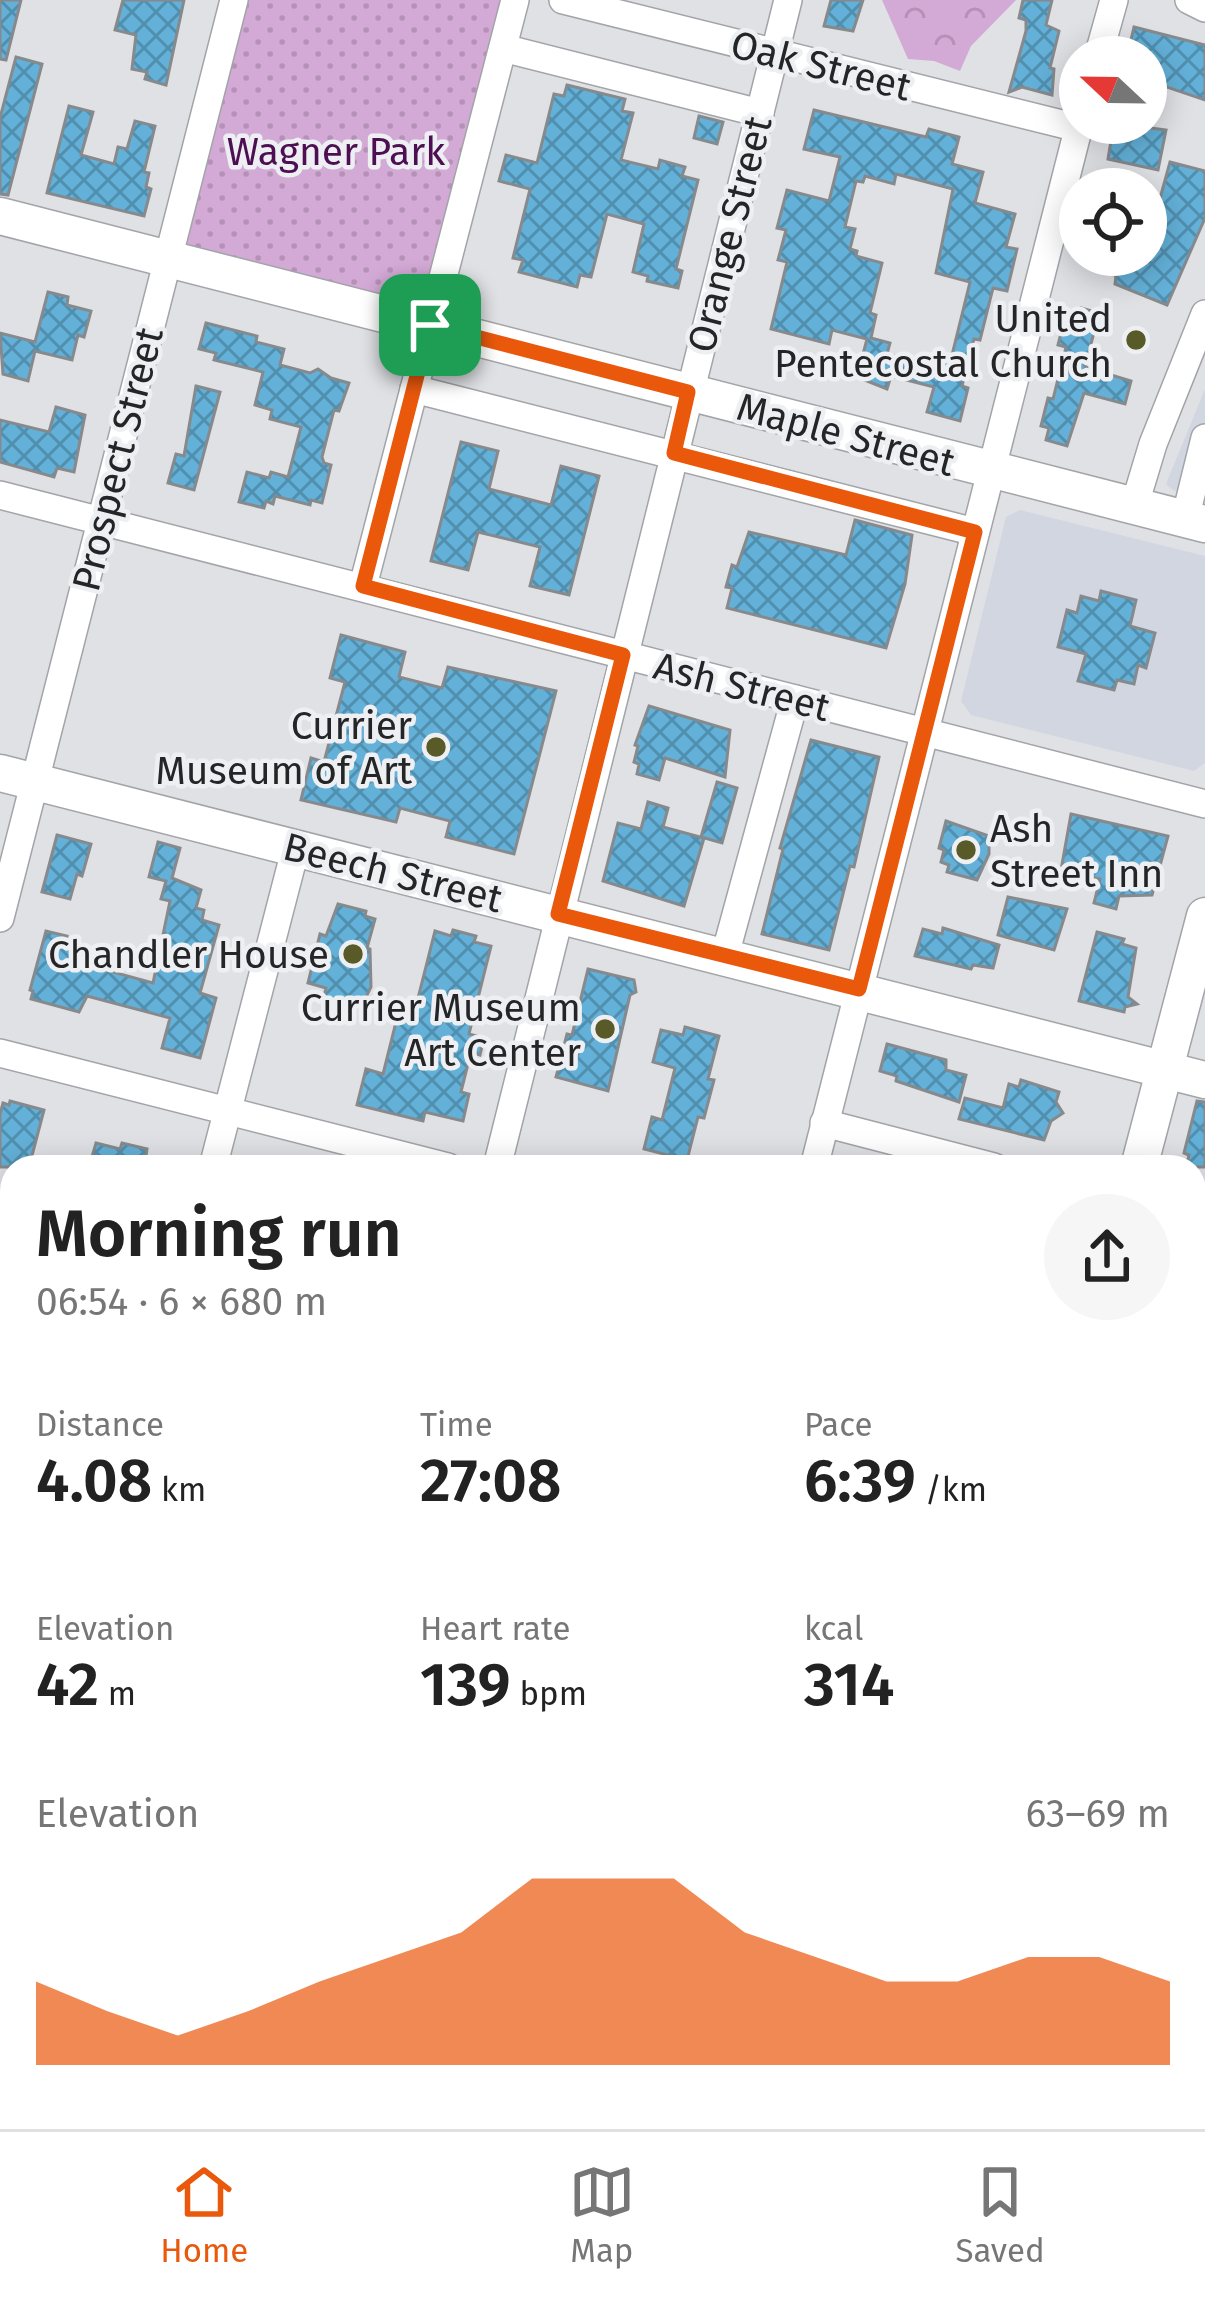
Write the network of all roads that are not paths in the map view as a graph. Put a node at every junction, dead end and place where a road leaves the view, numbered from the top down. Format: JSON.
{"nodes":[{"id":1,"x":234,"y":0,"type":"edge"},
{"id":2,"x":515,"y":0,"type":"edge"},
{"id":3,"x":563,"y":0,"type":"edge"},
{"id":4,"x":788,"y":0,"type":"edge"},
{"id":5,"x":1114,"y":0,"type":"edge"},
{"id":6,"x":1189,"y":0,"type":"edge"},
{"id":7,"x":1205,"y":8,"type":"edge"},
{"id":8,"x":1104,"y":36,"type":"edge"},
{"id":9,"x":503,"y":48,"type":"junction"},
{"id":10,"x":775,"y":54,"type":"junction"},
{"id":11,"x":760,"y":112,"type":"junction"},
{"id":12,"x":1059,"y":120,"type":"edge"},
{"id":13,"x":1074,"y":144,"type":"edge"},
{"id":14,"x":0,"y":216,"type":"edge"},
{"id":15,"x":168,"y":258,"type":"junction"},
{"id":16,"x":1205,"y":314,"type":"edge"},
{"id":17,"x":430,"y":325,"type":"junction"},
{"id":18,"x":414,"y":389,"type":"junction"},
{"id":19,"x":688,"y":392,"type":"junction"},
{"id":20,"x":1153,"y":444,"type":"junction"},
{"id":21,"x":674,"y":453,"type":"junction"},
{"id":22,"x":1202,"y":463,"type":"edge"},
{"id":23,"x":991,"y":471,"type":"junction"},
{"id":24,"x":0,"y":495,"type":"edge"},
{"id":25,"x":1134,"y":507,"type":"junction"},
{"id":26,"x":101,"y":520,"type":"junction"},
{"id":27,"x":1195,"y":521,"type":"edge"},
{"id":28,"x":975,"y":532,"type":"junction"},
{"id":29,"x":363,"y":586,"type":"junction"},
{"id":30,"x":623,"y":655,"type":"junction"},
{"id":31,"x":795,"y":699,"type":"junction"},
{"id":32,"x":924,"y":733,"type":"junction"},
{"id":33,"x":0,"y":772,"type":"edge"},
{"id":34,"x":36,"y":782,"type":"junction"},
{"id":35,"x":1205,"y":804,"type":"edge"},
{"id":36,"x":296,"y":847,"type":"junction"},
{"id":37,"x":558,"y":914,"type":"junction"},
{"id":38,"x":0,"y":918,"type":"edge"},
{"id":39,"x":1203,"y":934,"type":"edge"},
{"id":40,"x":724,"y":956,"type":"junction"},
{"id":41,"x":859,"y":989,"type":"junction"},
{"id":42,"x":0,"y":1053,"type":"edge"},
{"id":43,"x":1164,"y":1069,"type":"junction"},
{"id":44,"x":1205,"y":1080,"type":"edge"},
{"id":45,"x":227,"y":1110,"type":"junction"},
{"id":46,"x":824,"y":1123,"type":"junction"},
{"id":47,"x":216,"y":1155,"type":"edge"},
{"id":48,"x":354,"y":1155,"type":"edge"},
{"id":49,"x":499,"y":1155,"type":"edge"},
{"id":50,"x":817,"y":1155,"type":"edge"},
{"id":51,"x":948,"y":1155,"type":"edge"},
{"id":52,"x":1142,"y":1155,"type":"edge"}],
"edges":[{"from":1,"to":15,"type":"street","name":"Prospect Street"},
{"from":2,"to":9,"type":"street"},
{"from":3,"to":10,"type":"street","name":"Oak Street"},
{"from":4,"to":10,"type":"street","name":"Orange Street"},
{"from":5,"to":8,"type":"street"},
{"from":6,"to":7,"type":"street"},
{"from":9,"to":11,"type":"street"},
{"from":9,"to":17,"type":"street"},
{"from":10,"to":11,"type":"street","name":"Orange Street"},
{"from":10,"to":12,"type":"street","name":"Oak Street"},
{"from":11,"to":19,"type":"street","name":"Orange Street"},
{"from":13,"to":23,"type":"street"},
{"from":14,"to":15,"type":"main road","name":"Maple Street"},
{"from":15,"to":17,"type":"main road","name":"Maple Street"},
{"from":15,"to":26,"type":"street","name":"Prospect Street"},
{"from":16,"to":20,"type":"street"},
{"from":17,"to":18,"type":"street"},
{"from":17,"to":19,"type":"main road","name":"Maple Street"},
{"from":18,"to":21,"type":"street"},
{"from":18,"to":29,"type":"street"},
{"from":19,"to":21,"type":"street","name":"Orange Street"},
{"from":19,"to":23,"type":"main road","name":"Maple Street"},
{"from":20,"to":22,"type":"street"},
{"from":20,"to":25,"type":"street"},
{"from":21,"to":28,"type":"street"},
{"from":21,"to":30,"type":"street","name":"Orange Street"},
{"from":22,"to":27,"type":"street"},
{"from":23,"to":25,"type":"main road","name":"Maple Street"},
{"from":23,"to":28,"type":"street"},
{"from":24,"to":26,"type":"street","name":"Ash Street"},
{"from":25,"to":27,"type":"main road","name":"Maple Street"},
{"from":26,"to":29,"type":"street","name":"Ash Street"},
{"from":26,"to":34,"type":"street","name":"Prospect Street"},
{"from":28,"to":32,"type":"street"},
{"from":29,"to":30,"type":"street","name":"Ash Street"},
{"from":30,"to":31,"type":"street","name":"Ash Street"},
{"from":30,"to":37,"type":"street","name":"Orange Street"},
{"from":31,"to":32,"type":"street","name":"Ash Street"},
{"from":31,"to":40,"type":"street"},
{"from":32,"to":35,"type":"street","name":"Ash Street"},
{"from":32,"to":41,"type":"street"},
{"from":33,"to":34,"type":"main road","name":"Beech Street"},
{"from":34,"to":36,"type":"main road","name":"Beech Street"},
{"from":34,"to":38,"type":"street","name":"Prospect Street"},
{"from":36,"to":37,"type":"main road","name":"Beech Street"},
{"from":36,"to":45,"type":"street"},
{"from":37,"to":40,"type":"main road","name":"Beech Street"},
{"from":37,"to":49,"type":"street","name":"Orange Street"},
{"from":39,"to":43,"type":"main road"},
{"from":40,"to":41,"type":"main road","name":"Beech Street"},
{"from":41,"to":43,"type":"main road","name":"Beech Street"},
{"from":41,"to":46,"type":"street"},
{"from":42,"to":45,"type":"street"},
{"from":43,"to":44,"type":"main road","name":"Beech Street"},
{"from":43,"to":52,"type":"main road"},
{"from":45,"to":47,"type":"street"},
{"from":45,"to":48,"type":"street"},
{"from":46,"to":50,"type":"street"},
{"from":46,"to":51,"type":"street"}]}
